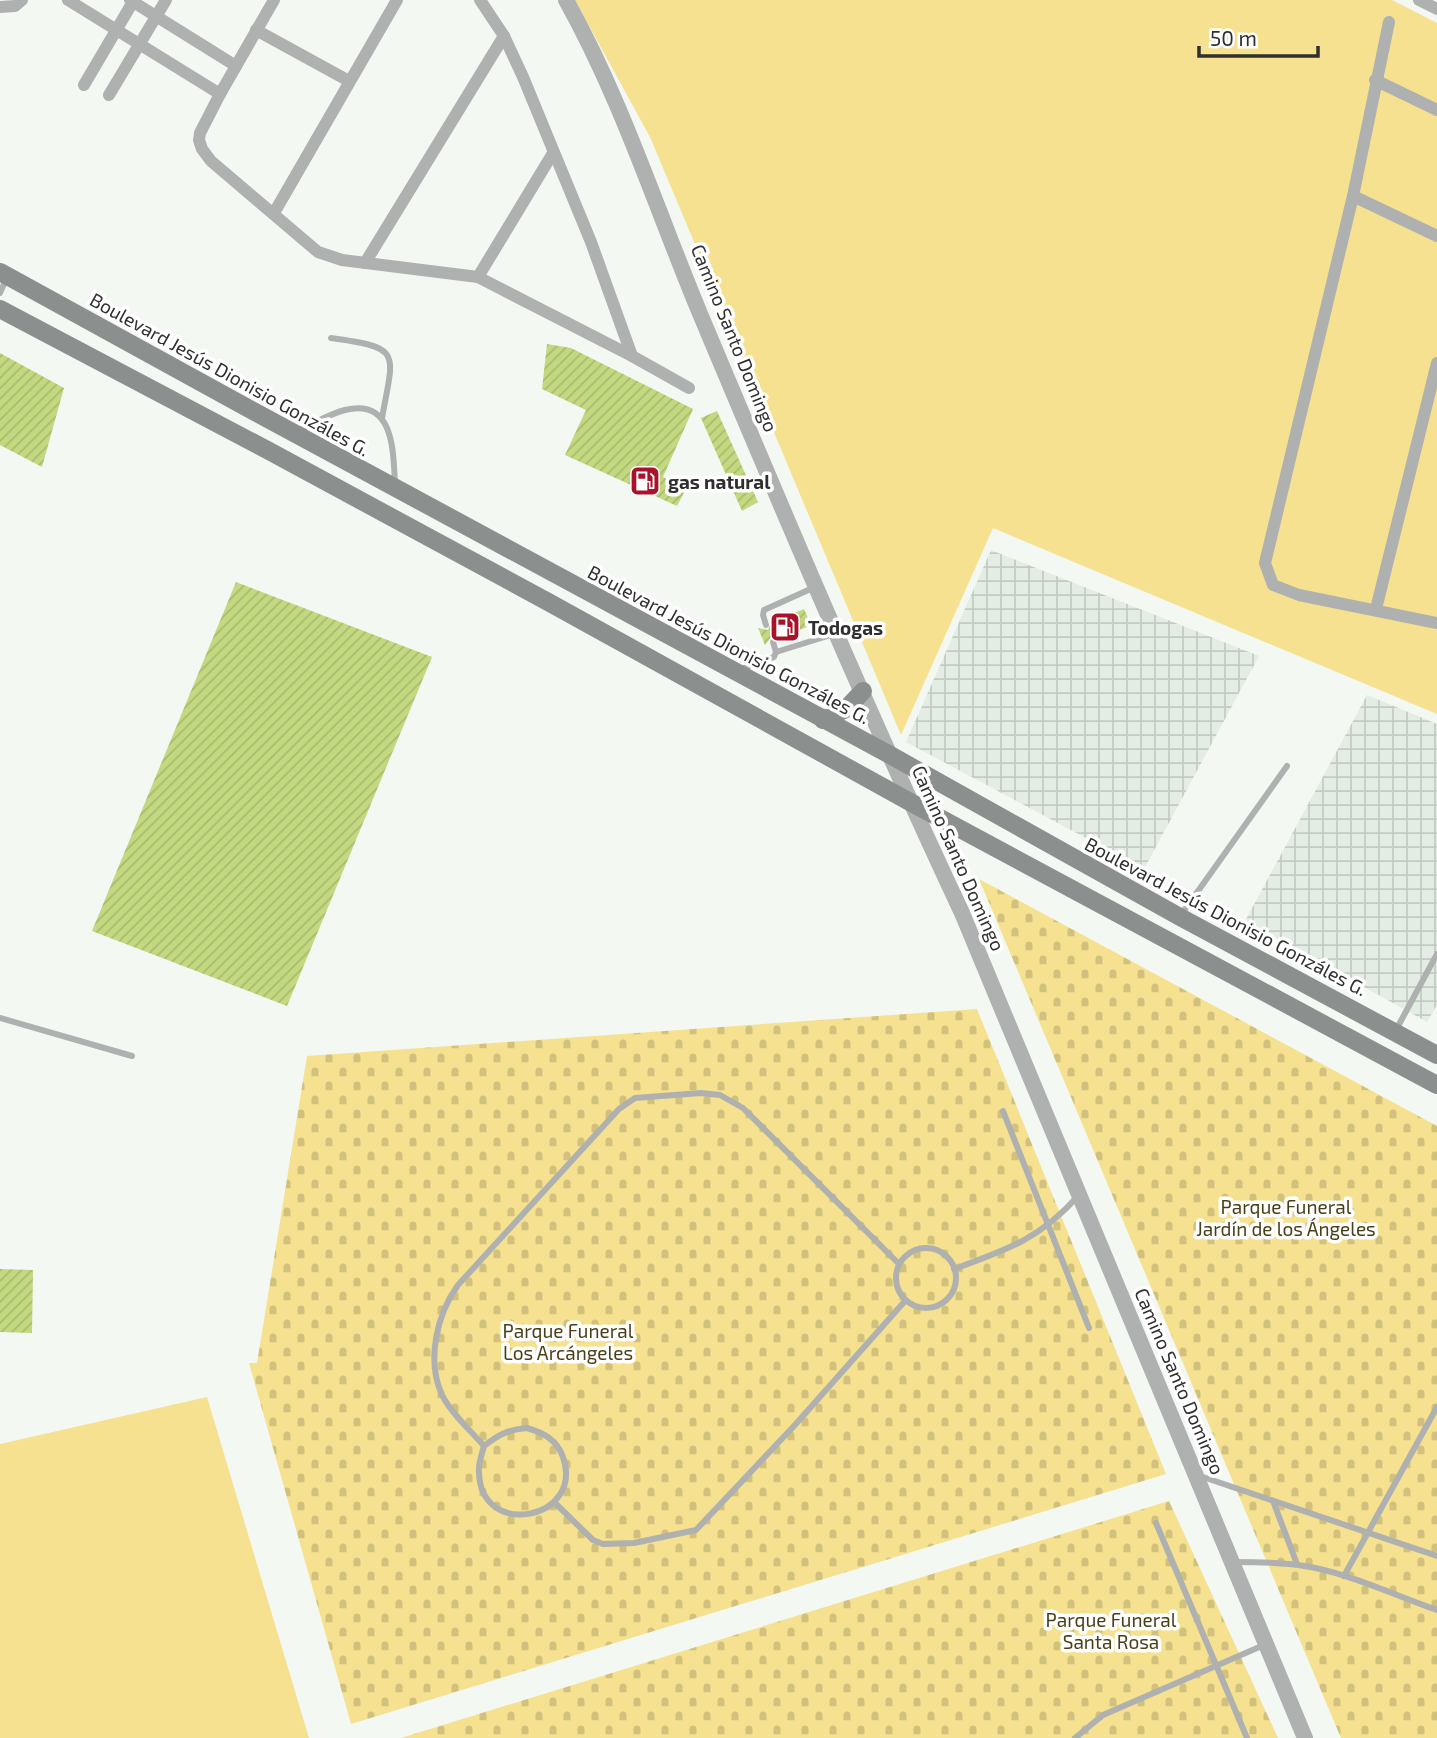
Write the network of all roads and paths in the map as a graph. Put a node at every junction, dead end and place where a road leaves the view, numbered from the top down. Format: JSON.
{"nodes":[{"id":1,"x":22,"y":0,"type":"edge"},
{"id":2,"x":68,"y":0,"type":"edge"},
{"id":3,"x":166,"y":0,"type":"edge"},
{"id":4,"x":274,"y":0,"type":"edge"},
{"id":5,"x":397,"y":0,"type":"edge"},
{"id":6,"x":481,"y":0,"type":"edge"},
{"id":7,"x":566,"y":0,"type":"edge"},
{"id":8,"x":1419,"y":0,"type":"edge"},
{"id":9,"x":132,"y":1,"type":"edge"},
{"id":10,"x":0,"y":7,"type":"edge"},
{"id":11,"x":1437,"y":9,"type":"edge"},
{"id":12,"x":156,"y":16,"type":"junction"},
{"id":13,"x":1389,"y":22,"type":"dead end"},
{"id":14,"x":116,"y":30,"type":"junction"},
{"id":15,"x":256,"y":30,"type":"junction"},
{"id":16,"x":504,"y":36,"type":"junction"},
{"id":17,"x":140,"y":45,"type":"junction"},
{"id":18,"x":236,"y":66,"type":"junction"},
{"id":19,"x":1375,"y":80,"type":"junction"},
{"id":20,"x":349,"y":81,"type":"junction"},
{"id":21,"x":84,"y":85,"type":"dead end"},
{"id":22,"x":109,"y":94,"type":"dead end"},
{"id":23,"x":220,"y":94,"type":"junction"},
{"id":24,"x":1437,"y":110,"type":"edge"},
{"id":25,"x":553,"y":153,"type":"junction"},
{"id":26,"x":1353,"y":196,"type":"junction"},
{"id":27,"x":274,"y":213,"type":"junction"},
{"id":28,"x":1437,"y":236,"type":"edge"},
{"id":29,"x":365,"y":263,"type":"junction"},
{"id":30,"x":4,"y":274,"type":"edge"},
{"id":31,"x":478,"y":277,"type":"junction"},
{"id":32,"x":0,"y":293,"type":"edge"},
{"id":33,"x":0,"y":309,"type":"edge"},
{"id":34,"x":331,"y":338,"type":"dead end"},
{"id":35,"x":632,"y":356,"type":"junction"},
{"id":36,"x":1437,"y":363,"type":"edge"},
{"id":37,"x":689,"y":388,"type":"dead end"},
{"id":38,"x":382,"y":418,"type":"junction"},
{"id":39,"x":293,"y":432,"type":"junction"},
{"id":40,"x":395,"y":488,"type":"junction"},
{"id":41,"x":817,"y":586,"type":"junction"},
{"id":42,"x":1376,"y":609,"type":"junction"},
{"id":43,"x":1437,"y":623,"type":"edge"},
{"id":44,"x":766,"y":625,"type":"dead end"},
{"id":45,"x":837,"y":633,"type":"junction"},
{"id":46,"x":773,"y":642,"type":"dead end"},
{"id":47,"x":776,"y":652,"type":"junction"},
{"id":48,"x":734,"y":671,"type":"junction"},
{"id":49,"x":863,"y":691,"type":"junction"},
{"id":50,"x":823,"y":720,"type":"junction"},
{"id":51,"x":892,"y":756,"type":"junction"},
{"id":52,"x":1287,"y":766,"type":"dead end"},
{"id":53,"x":910,"y":802,"type":"junction"},
{"id":54,"x":1180,"y":917,"type":"junction"},
{"id":55,"x":1437,"y":954,"type":"edge"},
{"id":56,"x":0,"y":1018,"type":"edge"},
{"id":57,"x":1395,"y":1031,"type":"junction"},
{"id":58,"x":1437,"y":1055,"type":"edge"},
{"id":59,"x":132,"y":1056,"type":"dead end"},
{"id":60,"x":1437,"y":1085,"type":"edge"},
{"id":61,"x":1003,"y":1111,"type":"dead end"},
{"id":62,"x":1079,"y":1195,"type":"junction"},
{"id":63,"x":1047,"y":1227,"type":"junction"},
{"id":64,"x":899,"y":1264,"type":"junction"},
{"id":65,"x":954,"y":1269,"type":"junction"},
{"id":66,"x":905,"y":1301,"type":"junction"},
{"id":67,"x":1088,"y":1328,"type":"dead end"},
{"id":68,"x":1437,"y":1407,"type":"edge"},
{"id":69,"x":484,"y":1446,"type":"junction"},
{"id":70,"x":1196,"y":1475,"type":"junction"},
{"id":71,"x":1273,"y":1500,"type":"junction"},
{"id":72,"x":554,"y":1502,"type":"junction"},
{"id":73,"x":1156,"y":1523,"type":"dead end"},
{"id":74,"x":1369,"y":1532,"type":"junction"},
{"id":75,"x":1437,"y":1556,"type":"edge"},
{"id":76,"x":1231,"y":1562,"type":"junction"},
{"id":77,"x":1297,"y":1564,"type":"junction"},
{"id":78,"x":1344,"y":1576,"type":"junction"},
{"id":79,"x":1437,"y":1610,"type":"edge"},
{"id":80,"x":1266,"y":1644,"type":"junction"},
{"id":81,"x":1217,"y":1665,"type":"junction"},
{"id":82,"x":1075,"y":1738,"type":"edge"},
{"id":83,"x":1247,"y":1738,"type":"edge"},
{"id":84,"x":1305,"y":1738,"type":"edge"}],
"edges":[{"from":1,"to":10,"type":"street"},
{"from":2,"to":14,"type":"street"},
{"from":3,"to":12,"type":"street"},
{"from":4,"to":15,"type":"street"},
{"from":5,"to":20,"type":"street"},
{"from":6,"to":16,"type":"street"},
{"from":7,"to":41,"type":"street","name":"Camino Santo Domingo"},
{"from":8,"to":11,"type":"street"},
{"from":9,"to":12,"type":"street"},
{"from":9,"to":14,"type":"street"},
{"from":12,"to":17,"type":"street"},
{"from":12,"to":18,"type":"street"},
{"from":13,"to":19,"type":"street"},
{"from":14,"to":17,"type":"street"},
{"from":14,"to":21,"type":"street"},
{"from":15,"to":18,"type":"street"},
{"from":15,"to":20,"type":"street"},
{"from":16,"to":25,"type":"street"},
{"from":16,"to":29,"type":"street"},
{"from":17,"to":22,"type":"street"},
{"from":17,"to":23,"type":"street"},
{"from":18,"to":23,"type":"street"},
{"from":19,"to":24,"type":"street"},
{"from":19,"to":26,"type":"street"},
{"from":20,"to":27,"type":"street"},
{"from":23,"to":27,"type":"street"},
{"from":25,"to":31,"type":"street"},
{"from":25,"to":35,"type":"street"},
{"from":26,"to":28,"type":"street"},
{"from":26,"to":42,"type":"street"},
{"from":27,"to":29,"type":"street"},
{"from":29,"to":31,"type":"street"},
{"from":30,"to":32,"type":"lane"},
{"from":30,"to":39,"type":"main road","name":"Boulevard Jesús Dionisio Gonzáles G."},
{"from":31,"to":35,"type":"street"},
{"from":33,"to":53,"type":"main road"},
{"from":34,"to":38,"type":"lane"},
{"from":35,"to":37,"type":"street"},
{"from":36,"to":42,"type":"street"},
{"from":38,"to":39,"type":"lane"},
{"from":38,"to":40,"type":"lane"},
{"from":39,"to":40,"type":"main road","name":"Boulevard Jesús Dionisio Gonzáles G."},
{"from":40,"to":48,"type":"main road","name":"Boulevard Jesús Dionisio Gonzáles G."},
{"from":41,"to":44,"type":"lane"},
{"from":41,"to":45,"type":"street","name":"Camino Santo Domingo"},
{"from":42,"to":43,"type":"street"},
{"from":45,"to":47,"type":"lane"},
{"from":45,"to":49,"type":"street","name":"Camino Santo Domingo"},
{"from":46,"to":47,"type":"lane"},
{"from":47,"to":48,"type":"lane"},
{"from":48,"to":50,"type":"main road","name":"Boulevard Jesús Dionisio Gonzáles G."},
{"from":49,"to":50,"type":"main road"},
{"from":49,"to":51,"type":"street","name":"Camino Santo Domingo"},
{"from":50,"to":51,"type":"main road","name":"Boulevard Jesús Dionisio Gonzáles G."},
{"from":51,"to":53,"type":"street","name":"Camino Santo Domingo"},
{"from":51,"to":54,"type":"main road","name":"Boulevard Jesús Dionisio Gonzáles G."},
{"from":52,"to":54,"type":"lane"},
{"from":53,"to":60,"type":"main road"},
{"from":53,"to":62,"type":"street","name":"Camino Santo Domingo"},
{"from":54,"to":57,"type":"main road","name":"Boulevard Jesús Dionisio Gonzáles G."},
{"from":55,"to":57,"type":"lane"},
{"from":56,"to":59,"type":"lane"},
{"from":57,"to":58,"type":"main road","name":"Boulevard Jesús Dionisio Gonzáles G."},
{"from":61,"to":63,"type":"lane"},
{"from":62,"to":63,"type":"lane"},
{"from":62,"to":70,"type":"street","name":"Camino Santo Domingo"},
{"from":63,"to":65,"type":"lane"},
{"from":63,"to":67,"type":"lane"},
{"from":64,"to":65,"type":"lane"},
{"from":64,"to":66,"type":"lane"},
{"from":64,"to":69,"type":"lane"},
{"from":65,"to":66,"type":"lane"},
{"from":66,"to":72,"type":"lane"},
{"from":68,"to":74,"type":"lane"},
{"from":69,"to":72,"type":"lane"},
{"from":69,"to":72,"type":"lane"},
{"from":70,"to":71,"type":"lane"},
{"from":70,"to":76,"type":"street","name":"Camino Santo Domingo"},
{"from":71,"to":74,"type":"lane"},
{"from":71,"to":77,"type":"lane"},
{"from":73,"to":81,"type":"lane"},
{"from":74,"to":75,"type":"lane"},
{"from":74,"to":78,"type":"lane"},
{"from":76,"to":77,"type":"lane"},
{"from":76,"to":80,"type":"street","name":"Camino Santo Domingo"},
{"from":77,"to":78,"type":"lane"},
{"from":78,"to":79,"type":"lane"},
{"from":80,"to":81,"type":"lane"},
{"from":80,"to":84,"type":"street","name":"Camino Santo Domingo"},
{"from":81,"to":82,"type":"lane"},
{"from":81,"to":83,"type":"lane"}]}
